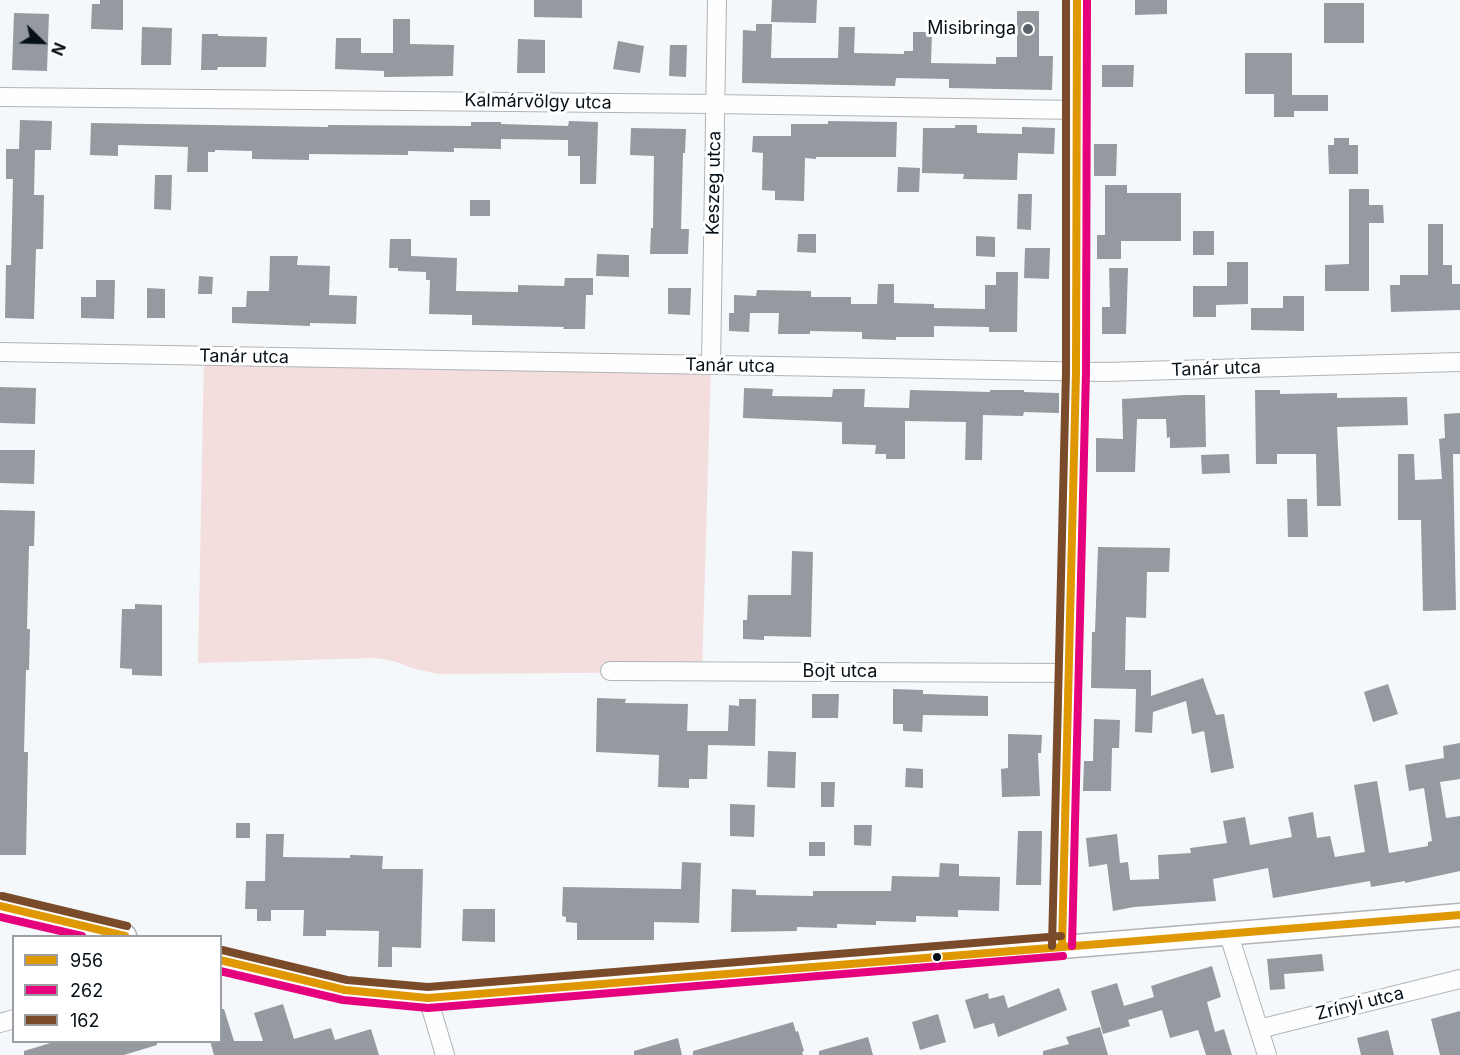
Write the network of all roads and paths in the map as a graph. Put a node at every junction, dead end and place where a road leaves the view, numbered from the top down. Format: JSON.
{"nodes":[{"id":1,"x":717,"y":0,"type":"edge"},
{"id":2,"x":1077,"y":0,"type":"edge"},
{"id":3,"x":0,"y":97,"type":"edge"},
{"id":4,"x":715,"y":104,"type":"junction"},
{"id":5,"x":1076,"y":110,"type":"junction"},
{"id":6,"x":0,"y":352,"type":"edge"},
{"id":7,"x":1460,"y":362,"type":"edge"},
{"id":8,"x":711,"y":365,"type":"junction"},
{"id":9,"x":1076,"y":372,"type":"junction"},
{"id":10,"x":610,"y":671,"type":"dead end"},
{"id":11,"x":1069,"y":673,"type":"junction"},
{"id":12,"x":0,"y":906,"type":"edge"},
{"id":13,"x":1460,"y":915,"type":"edge"},
{"id":14,"x":121,"y":935,"type":"edge"},
{"id":15,"x":1229,"y":935,"type":"junction"},
{"id":16,"x":1062,"y":946,"type":"junction"},
{"id":17,"x":222,"y":960,"type":"edge"},
{"id":18,"x":1460,"y":979,"type":"edge"},
{"id":19,"x":429,"y":998,"type":"junction"},
{"id":20,"x":1259,"y":1029,"type":"junction"},
{"id":21,"x":445,"y":1055,"type":"edge"},
{"id":22,"x":1267,"y":1055,"type":"edge"}],
"edges":[{"from":1,"to":4,"type":"street","name":"Keszeg utca"},
{"from":2,"to":5,"type":"street"},
{"from":3,"to":4,"type":"street","name":"Kalmárvölgy utca"},
{"from":4,"to":5,"type":"street","name":"Kalmárvölgy utca"},
{"from":4,"to":8,"type":"street","name":"Keszeg utca"},
{"from":5,"to":9,"type":"street"},
{"from":6,"to":8,"type":"street","name":"Tanár utca"},
{"from":7,"to":9,"type":"street","name":"Tanár utca"},
{"from":8,"to":9,"type":"street","name":"Tanár utca"},
{"from":9,"to":11,"type":"street"},
{"from":10,"to":11,"type":"street","name":"Bojt utca"},
{"from":11,"to":16,"type":"street"},
{"from":12,"to":14,"type":"main road"},
{"from":13,"to":15,"type":"main road"},
{"from":15,"to":16,"type":"main road"},
{"from":15,"to":20,"type":"street"},
{"from":16,"to":19,"type":"main road"},
{"from":17,"to":19,"type":"main road"},
{"from":18,"to":20,"type":"street","name":"Zrínyi utca"},
{"from":19,"to":21,"type":"street"},
{"from":20,"to":22,"type":"street"}]}
